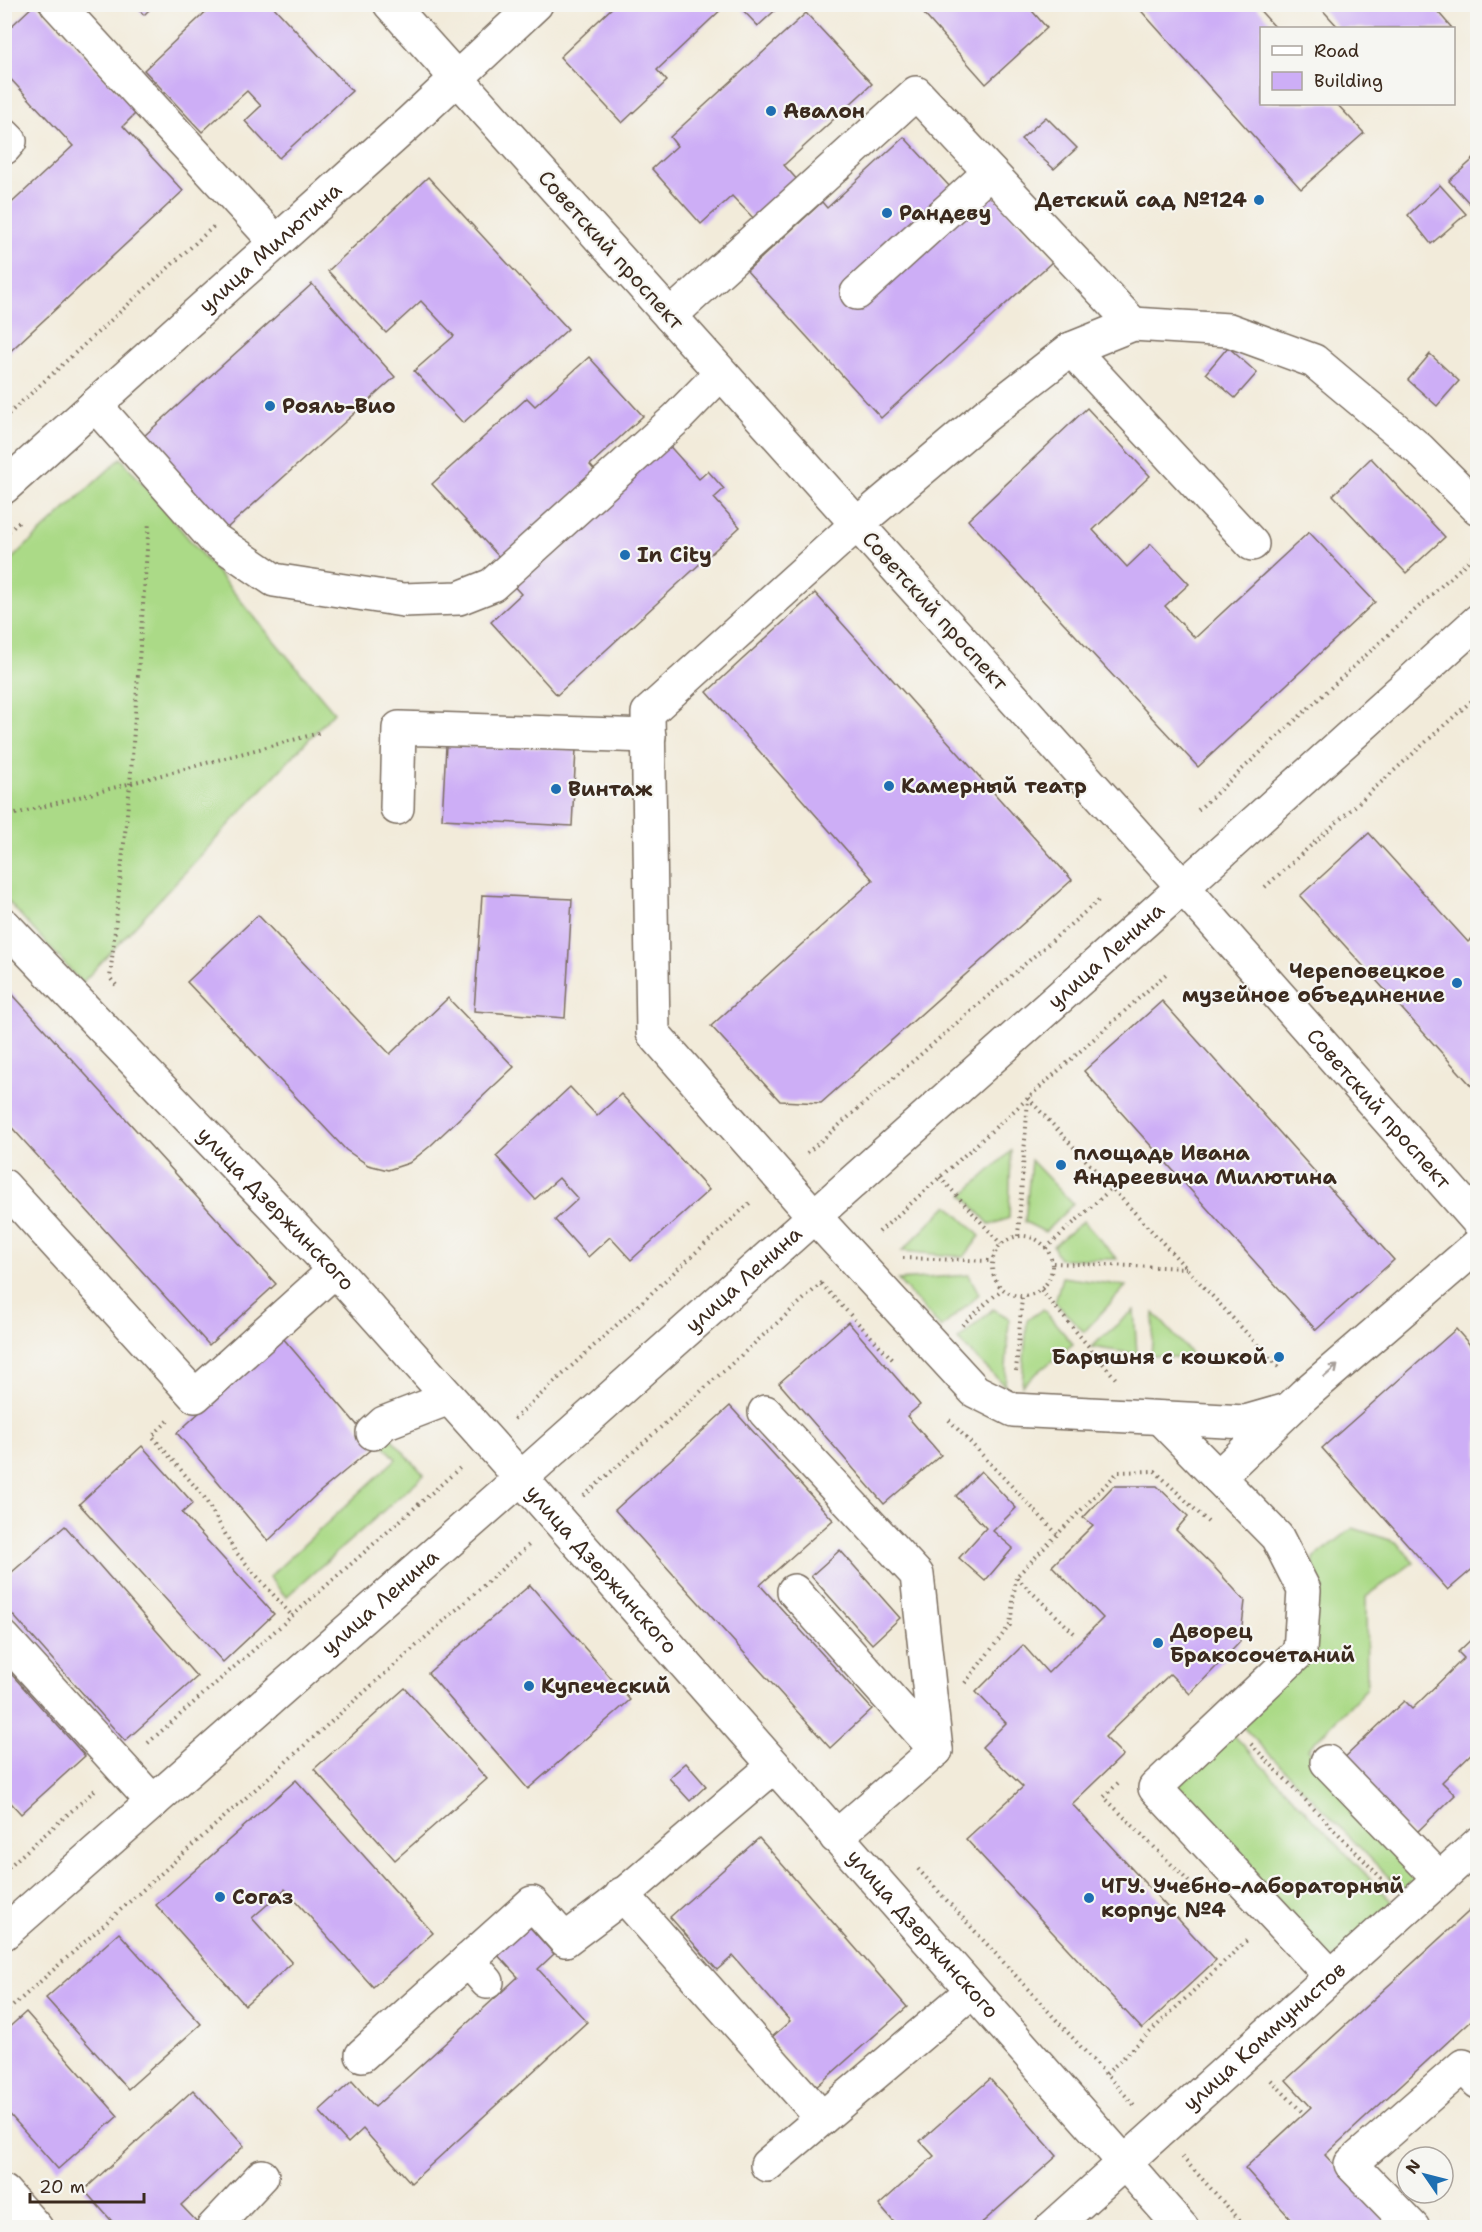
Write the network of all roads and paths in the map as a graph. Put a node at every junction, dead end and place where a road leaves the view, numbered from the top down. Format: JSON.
{"nodes":[{"id":1,"x":57,"y":4,"type":"edge"},
{"id":2,"x":390,"y":4,"type":"edge"},
{"id":3,"x":536,"y":4,"type":"edge"},
{"id":4,"x":457,"y":78,"type":"junction"},
{"id":5,"x":4,"y":135,"type":"edge"},
{"id":6,"x":4,"y":148,"type":"edge"},
{"id":7,"x":990,"y":172,"type":"junction"},
{"id":8,"x":240,"y":203,"type":"junction"},
{"id":9,"x":276,"y":242,"type":"junction"},
{"id":10,"x":857,"y":293,"type":"dead end"},
{"id":11,"x":670,"y":316,"type":"junction"},
{"id":12,"x":1133,"y":324,"type":"junction"},
{"id":13,"x":1071,"y":349,"type":"junction"},
{"id":14,"x":722,"y":373,"type":"junction"},
{"id":15,"x":95,"y":405,"type":"junction"},
{"id":16,"x":4,"y":418,"type":"edge"},
{"id":17,"x":4,"y":487,"type":"edge"},
{"id":18,"x":1478,"y":508,"type":"edge"},
{"id":19,"x":150,"y":520,"type":"dead end"},
{"id":20,"x":857,"y":524,"type":"junction"},
{"id":21,"x":1252,"y":544,"type":"dead end"},
{"id":22,"x":1478,"y":552,"type":"edge"},
{"id":23,"x":1478,"y":621,"type":"edge"},
{"id":24,"x":1478,"y":695,"type":"edge"},
{"id":25,"x":319,"y":733,"type":"dead end"},
{"id":26,"x":649,"y":736,"type":"junction"},
{"id":27,"x":130,"y":784,"type":"junction"},
{"id":28,"x":397,"y":808,"type":"dead end"},
{"id":29,"x":1198,"y":810,"type":"dead end"},
{"id":30,"x":4,"y":817,"type":"edge"},
{"id":31,"x":1183,"y":887,"type":"junction"},
{"id":32,"x":1265,"y":887,"type":"dead end"},
{"id":33,"x":1100,"y":898,"type":"dead end"},
{"id":34,"x":4,"y":925,"type":"edge"},
{"id":35,"x":118,"y":987,"type":"dead end"},
{"id":36,"x":779,"y":1177,"type":"junction"},
{"id":37,"x":940,"y":1177,"type":"dead end"},
{"id":38,"x":4,"y":1186,"type":"edge"},
{"id":39,"x":1112,"y":1188,"type":"junction"},
{"id":40,"x":813,"y":1216,"type":"junction"},
{"id":41,"x":1478,"y":1221,"type":"edge"},
{"id":42,"x":1018,"y":1236,"type":"junction"},
{"id":43,"x":1000,"y":1244,"type":"junction"},
{"id":44,"x":1478,"y":1245,"type":"edge"},
{"id":45,"x":1046,"y":1248,"type":"junction"},
{"id":46,"x":851,"y":1257,"type":"junction"},
{"id":47,"x":992,"y":1261,"type":"junction"},
{"id":48,"x":1053,"y":1263,"type":"junction"},
{"id":49,"x":1186,"y":1268,"type":"junction"},
{"id":50,"x":335,"y":1270,"type":"junction"},
{"id":51,"x":1002,"y":1289,"type":"junction"},
{"id":52,"x":1041,"y":1290,"type":"junction"},
{"id":53,"x":1022,"y":1297,"type":"junction"},
{"id":54,"x":936,"y":1349,"type":"junction"},
{"id":55,"x":195,"y":1396,"type":"junction"},
{"id":56,"x":449,"y":1398,"type":"junction"},
{"id":57,"x":1295,"y":1402,"type":"junction"},
{"id":58,"x":1013,"y":1410,"type":"junction"},
{"id":59,"x":765,"y":1412,"type":"dead end"},
{"id":60,"x":1154,"y":1417,"type":"junction"},
{"id":61,"x":373,"y":1432,"type":"dead end"},
{"id":62,"x":489,"y":1443,"type":"junction"},
{"id":63,"x":1218,"y":1477,"type":"junction"},
{"id":64,"x":521,"y":1478,"type":"junction"},
{"id":65,"x":557,"y":1519,"type":"junction"},
{"id":66,"x":1212,"y":1526,"type":"dead end"},
{"id":67,"x":1016,"y":1577,"type":"junction"},
{"id":68,"x":794,"y":1592,"type":"dead end"},
{"id":69,"x":292,"y":1616,"type":"junction"},
{"id":70,"x":1074,"y":1633,"type":"dead end"},
{"id":71,"x":4,"y":1638,"type":"edge"},
{"id":72,"x":1228,"y":1720,"type":"junction"},
{"id":73,"x":935,"y":1735,"type":"junction"},
{"id":74,"x":1327,"y":1762,"type":"dead end"},
{"id":75,"x":774,"y":1766,"type":"junction"},
{"id":76,"x":121,"y":1767,"type":"junction"},
{"id":77,"x":1121,"y":1780,"type":"dead end"},
{"id":78,"x":153,"y":1802,"type":"junction"},
{"id":79,"x":836,"y":1837,"type":"junction"},
{"id":80,"x":1478,"y":1844,"type":"edge"},
{"id":81,"x":4,"y":1872,"type":"edge"},
{"id":82,"x":1439,"y":1878,"type":"junction"},
{"id":83,"x":1198,"y":1892,"type":"dead end"},
{"id":84,"x":622,"y":1894,"type":"junction"},
{"id":85,"x":1408,"y":1906,"type":"junction"},
{"id":86,"x":1239,"y":1932,"type":"dead end"},
{"id":87,"x":4,"y":1934,"type":"edge"},
{"id":88,"x":1247,"y":1940,"type":"junction"},
{"id":89,"x":1255,"y":1948,"type":"dead end"},
{"id":90,"x":1331,"y":1976,"type":"junction"},
{"id":91,"x":972,"y":1991,"type":"junction"},
{"id":92,"x":4,"y":2014,"type":"edge"},
{"id":93,"x":1245,"y":2053,"type":"junction"},
{"id":94,"x":362,"y":2055,"type":"dead end"},
{"id":95,"x":1106,"y":2074,"type":"dead end"},
{"id":96,"x":1478,"y":2082,"type":"edge"},
{"id":97,"x":1304,"y":2114,"type":"dead end"},
{"id":98,"x":822,"y":2118,"type":"junction"},
{"id":99,"x":1176,"y":2150,"type":"dead end"},
{"id":100,"x":1124,"y":2163,"type":"junction"},
{"id":101,"x":768,"y":2165,"type":"dead end"},
{"id":102,"x":262,"y":2176,"type":"dead end"},
{"id":103,"x":213,"y":2228,"type":"edge"},
{"id":104,"x":1052,"y":2228,"type":"edge"},
{"id":105,"x":1182,"y":2228,"type":"edge"},
{"id":106,"x":1247,"y":2228,"type":"edge"},
{"id":107,"x":1413,"y":2228,"type":"edge"}],
"edges":[{"from":1,"to":8,"type":"street"},
{"from":2,"to":4,"type":"street","name":"Советский проспект"},
{"from":3,"to":4,"type":"street","name":"улица Милютина"},
{"from":4,"to":9,"type":"street","name":"улица Милютина"},
{"from":4,"to":11,"type":"street","name":"Советский проспект"},
{"from":5,"to":6,"type":"street"},
{"from":7,"to":10,"type":"street"},
{"from":7,"to":11,"type":"street"},
{"from":7,"to":12,"type":"street"},
{"from":8,"to":9,"type":"street"},
{"from":8,"to":16,"type":"path"},
{"from":9,"to":15,"type":"street","name":"улица Милютина"},
{"from":11,"to":14,"type":"street","name":"Советский проспект"},
{"from":12,"to":13,"type":"street"},
{"from":12,"to":18,"type":"street"},
{"from":13,"to":20,"type":"street"},
{"from":13,"to":21,"type":"street"},
{"from":14,"to":15,"type":"street"},
{"from":14,"to":20,"type":"street","name":"Советский проспект"},
{"from":15,"to":17,"type":"street","name":"улица Милютина"},
{"from":19,"to":27,"type":"path"},
{"from":20,"to":26,"type":"street"},
{"from":20,"to":31,"type":"street","name":"Советский проспект"},
{"from":22,"to":29,"type":"path"},
{"from":23,"to":31,"type":"street","name":"улица Ленина"},
{"from":24,"to":32,"type":"path"},
{"from":25,"to":27,"type":"path"},
{"from":26,"to":28,"type":"street"},
{"from":26,"to":36,"type":"street"},
{"from":27,"to":30,"type":"path"},
{"from":27,"to":35,"type":"path"},
{"from":31,"to":40,"type":"street","name":"улица Ленина"},
{"from":31,"to":41,"type":"street","name":"Советский проспект"},
{"from":33,"to":36,"type":"path"},
{"from":34,"to":50,"type":"street","name":"улица Дзержинского"},
{"from":36,"to":40,"type":"street"},
{"from":36,"to":62,"type":"path"},
{"from":37,"to":43,"type":"path"},
{"from":38,"to":55,"type":"street"},
{"from":39,"to":42,"type":"path"},
{"from":39,"to":45,"type":"path"},
{"from":39,"to":49,"type":"path"},
{"from":40,"to":46,"type":"street"},
{"from":40,"to":64,"type":"street","name":"улица Ленина"},
{"from":42,"to":43,"type":"path"},
{"from":42,"to":45,"type":"path"},
{"from":43,"to":47,"type":"path"},
{"from":57,"to":44,"type":"street","one_way":true},
{"from":45,"to":48,"type":"path"},
{"from":46,"to":47,"type":"path"},
{"from":46,"to":54,"type":"street"},
{"from":47,"to":51,"type":"path"},
{"from":48,"to":49,"type":"path"},
{"from":48,"to":52,"type":"path"},
{"from":49,"to":57,"type":"path"},
{"from":50,"to":55,"type":"street"},
{"from":50,"to":56,"type":"street","name":"улица Дзержинского"},
{"from":51,"to":53,"type":"path"},
{"from":51,"to":54,"type":"path"},
{"from":52,"to":53,"type":"path"},
{"from":52,"to":60,"type":"path"},
{"from":53,"to":58,"type":"path"},
{"from":54,"to":58,"type":"street"},
{"from":55,"to":69,"type":"path"},
{"from":56,"to":61,"type":"street"},
{"from":56,"to":62,"type":"street","name":"улица Дзержинского"},
{"from":57,"to":60,"type":"street"},
{"from":57,"to":63,"type":"street"},
{"from":58,"to":60,"type":"street"},
{"from":59,"to":73,"type":"street"},
{"from":60,"to":63,"type":"street"},
{"from":62,"to":64,"type":"street","name":"улица Дзержинского"},
{"from":62,"to":69,"type":"path"},
{"from":63,"to":72,"type":"street"},
{"from":64,"to":65,"type":"street","name":"улица Дзержинского"},
{"from":64,"to":78,"type":"street","name":"улица Ленина"},
{"from":65,"to":75,"type":"street","name":"улица Дзержинского"},
{"from":65,"to":92,"type":"path"},
{"from":66,"to":67,"type":"path"},
{"from":67,"to":70,"type":"path"},
{"from":67,"to":73,"type":"path"},
{"from":68,"to":73,"type":"street"},
{"from":69,"to":76,"type":"path"},
{"from":71,"to":76,"type":"street"},
{"from":72,"to":85,"type":"path"},
{"from":72,"to":90,"type":"street"},
{"from":73,"to":79,"type":"street"},
{"from":74,"to":82,"type":"street"},
{"from":75,"to":79,"type":"street","name":"улица Дзержинского"},
{"from":75,"to":84,"type":"street"},
{"from":76,"to":78,"type":"street"},
{"from":76,"to":81,"type":"path"},
{"from":77,"to":83,"type":"path"},
{"from":78,"to":87,"type":"street","name":"улица Ленина"},
{"from":79,"to":91,"type":"street","name":"улица Дзержинского"},
{"from":80,"to":82,"type":"street","name":"улица Коммунистов"},
{"from":82,"to":85,"type":"street","name":"улица Коммунистов"},
{"from":84,"to":94,"type":"street"},
{"from":84,"to":98,"type":"street"},
{"from":85,"to":90,"type":"street","name":"улица Коммунистов"},
{"from":86,"to":88,"type":"path"},
{"from":88,"to":89,"type":"path"},
{"from":88,"to":95,"type":"path"},
{"from":90,"to":93,"type":"street","name":"улица Коммунистов"},
{"from":91,"to":98,"type":"street"},
{"from":91,"to":100,"type":"street","name":"улица Дзержинского"},
{"from":93,"to":97,"type":"path"},
{"from":93,"to":100,"type":"street","name":"улица Коммунистов"},
{"from":96,"to":107,"type":"street"},
{"from":98,"to":101,"type":"street"},
{"from":99,"to":106,"type":"path"},
{"from":100,"to":104,"type":"street","name":"улица Коммунистов"},
{"from":100,"to":105,"type":"street","name":"улица Дзержинского"},
{"from":102,"to":103,"type":"street"}]}
